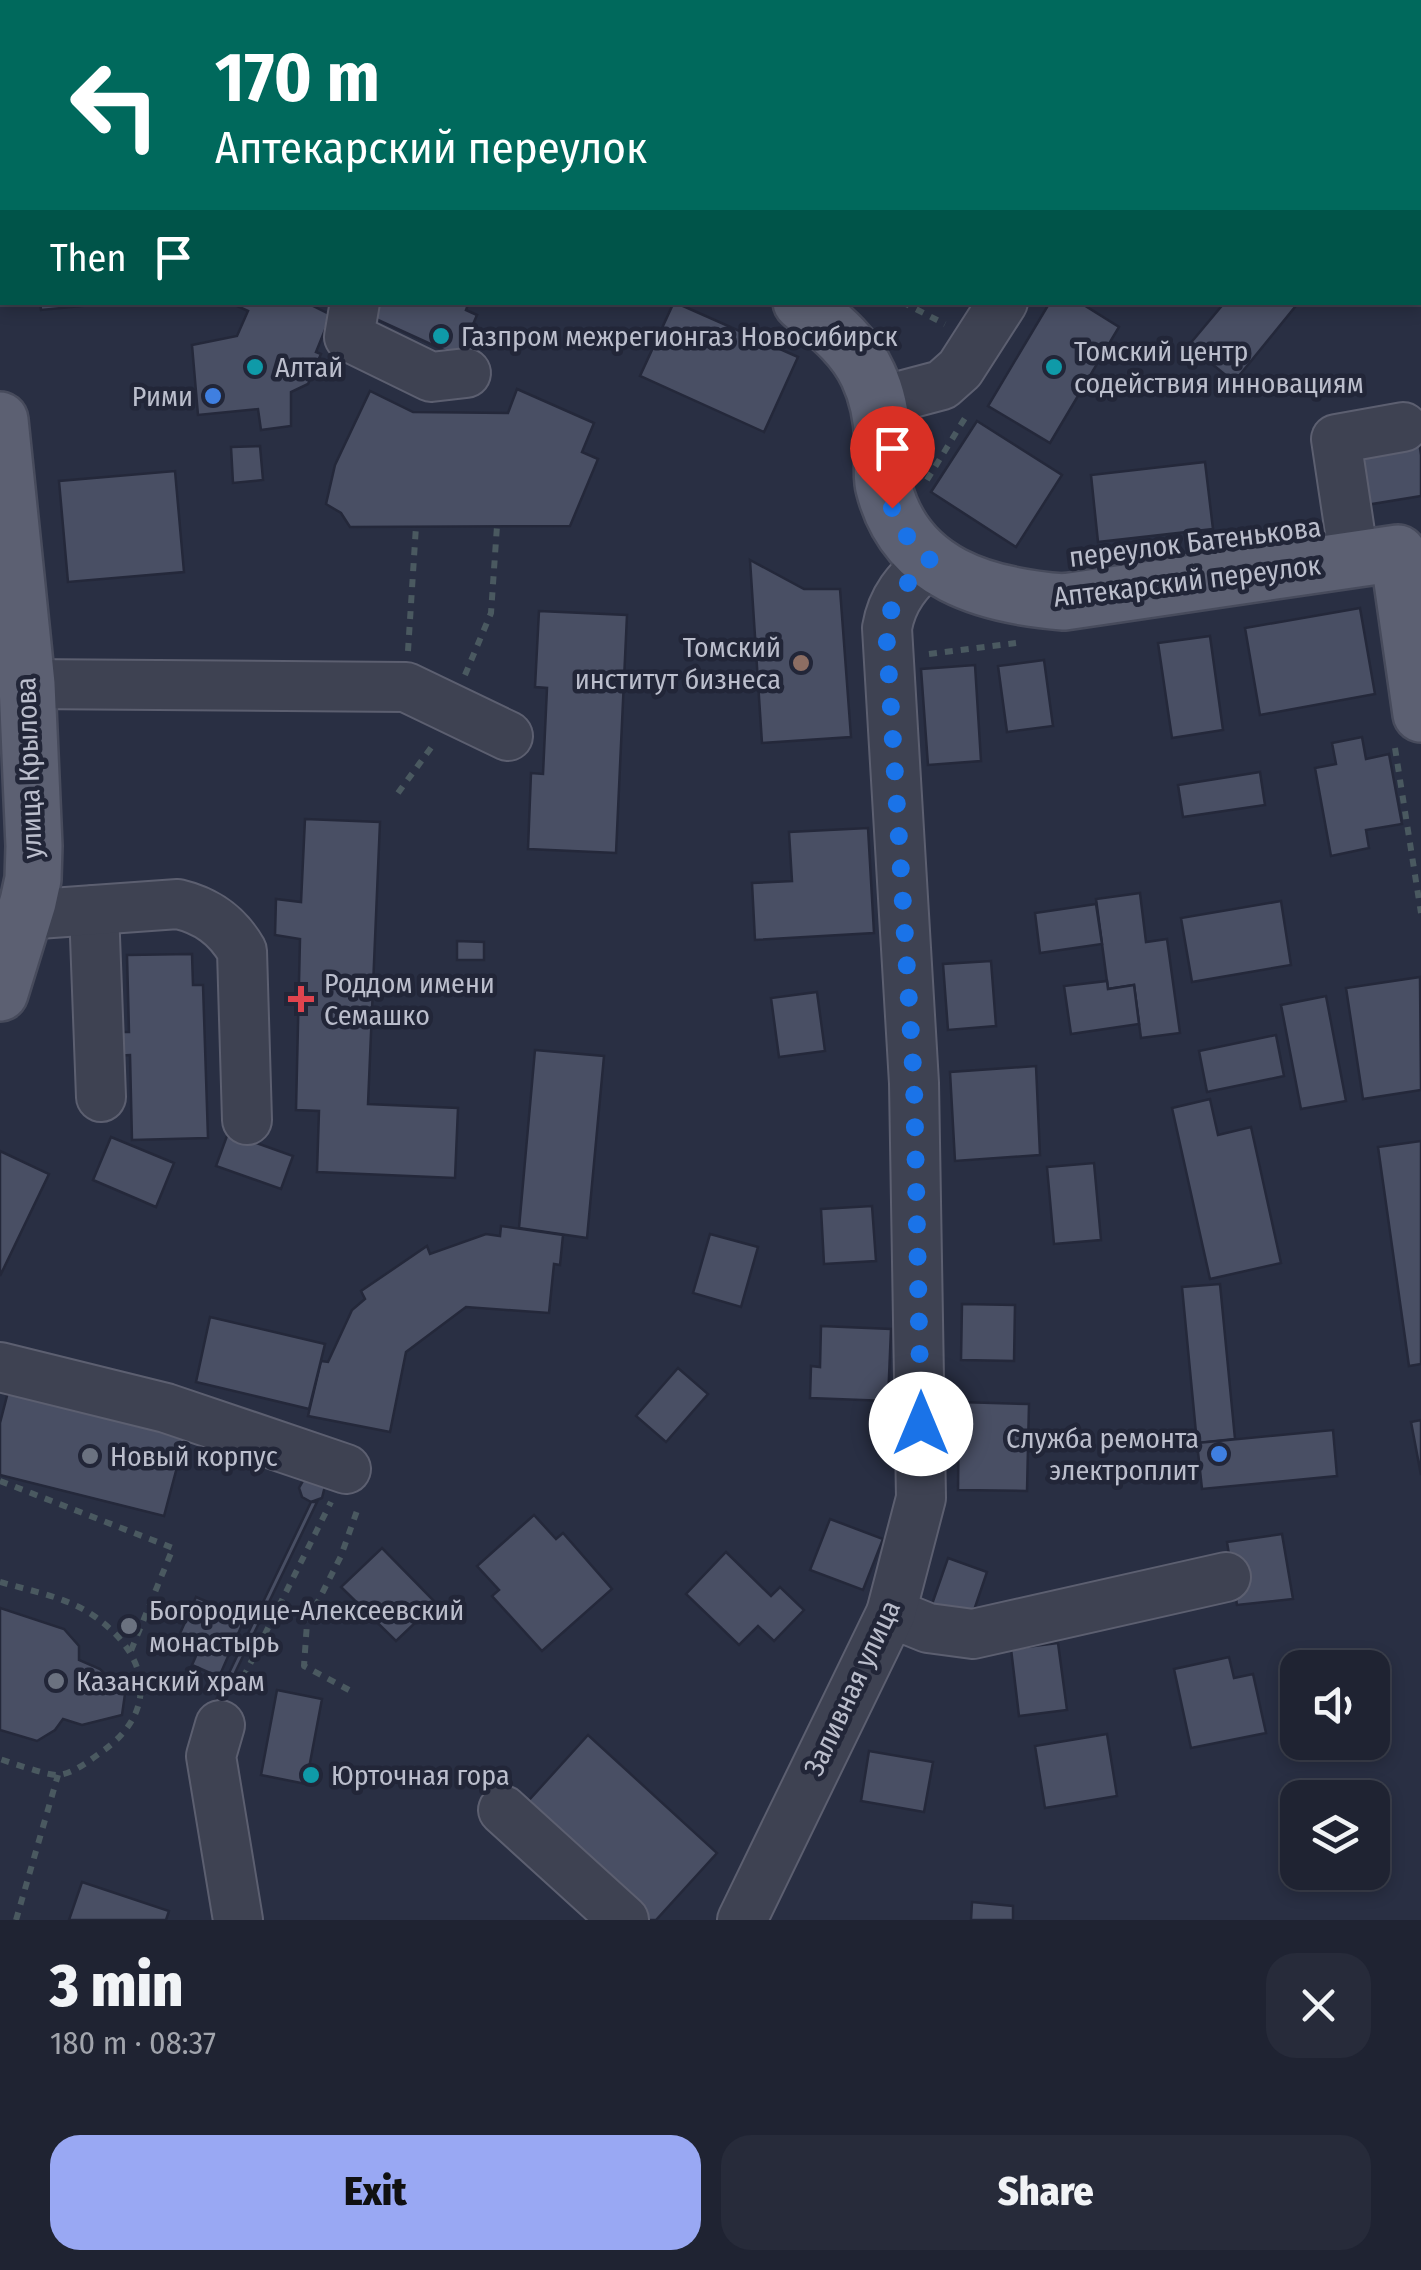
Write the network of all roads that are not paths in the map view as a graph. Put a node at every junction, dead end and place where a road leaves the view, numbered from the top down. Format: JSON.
{"nodes":[{"id":1,"x":354,"y":305,"type":"edge"},
{"id":2,"x":804,"y":305,"type":"edge"},
{"id":3,"x":991,"y":321,"type":"edge"},
{"id":4,"x":466,"y":372,"type":"dead end"},
{"id":5,"x":878,"y":402,"type":"junction"},
{"id":6,"x":0,"y":420,"type":"edge"},
{"id":7,"x":1403,"y":427,"type":"dead end"},
{"id":8,"x":1391,"y":553,"type":"edge"},
{"id":9,"x":930,"y":560,"type":"junction"},
{"id":10,"x":28,"y":684,"type":"junction"},
{"id":11,"x":1407,"y":725,"type":"edge"},
{"id":12,"x":15,"y":736,"type":"edge"},
{"id":13,"x":508,"y":736,"type":"dead end"},
{"id":14,"x":19,"y":889,"type":"edge"},
{"id":15,"x":94,"y":910,"type":"junction"},
{"id":16,"x":0,"y":994,"type":"edge"},
{"id":17,"x":101,"y":1097,"type":"dead end"},
{"id":18,"x":248,"y":1120,"type":"dead end"},
{"id":19,"x":0,"y":1367,"type":"edge"},
{"id":20,"x":354,"y":1483,"type":"road end"},
{"id":21,"x":1226,"y":1577,"type":"dead end"},
{"id":22,"x":891,"y":1613,"type":"junction"},
{"id":23,"x":220,"y":1726,"type":"road end"},
{"id":24,"x":503,"y":1810,"type":"dead end"},
{"id":25,"x":238,"y":1920,"type":"edge"},
{"id":26,"x":624,"y":1920,"type":"edge"},
{"id":27,"x":742,"y":1920,"type":"edge"}],
"edges":[{"from":1,"to":4,"type":"street"},
{"from":2,"to":5,"type":"main road"},
{"from":3,"to":5,"type":"street"},
{"from":5,"to":9,"type":"main road","name":"Аптекарский переулок"},
{"from":6,"to":10,"type":"main road","name":"улица Крылова"},
{"from":7,"to":8,"type":"street"},
{"from":8,"to":9,"type":"main road","name":"Аптекарский переулок"},
{"from":8,"to":11,"type":"main road"},
{"from":9,"to":22,"type":"street","name":"Заливная улица"},
{"from":10,"to":12,"type":"main road","name":"улица Крылова"},
{"from":10,"to":13,"type":"street"},
{"from":12,"to":14,"type":"main road","name":"улица Крылова"},
{"from":14,"to":15,"type":"street"},
{"from":14,"to":16,"type":"main road","name":"улица Крылова"},
{"from":15,"to":17,"type":"street"},
{"from":15,"to":18,"type":"street"},
{"from":19,"to":20,"type":"street"},
{"from":21,"to":22,"type":"street"},
{"from":22,"to":27,"type":"street","name":"Заливная улица"},
{"from":23,"to":25,"type":"street"},
{"from":24,"to":26,"type":"street"}]}
